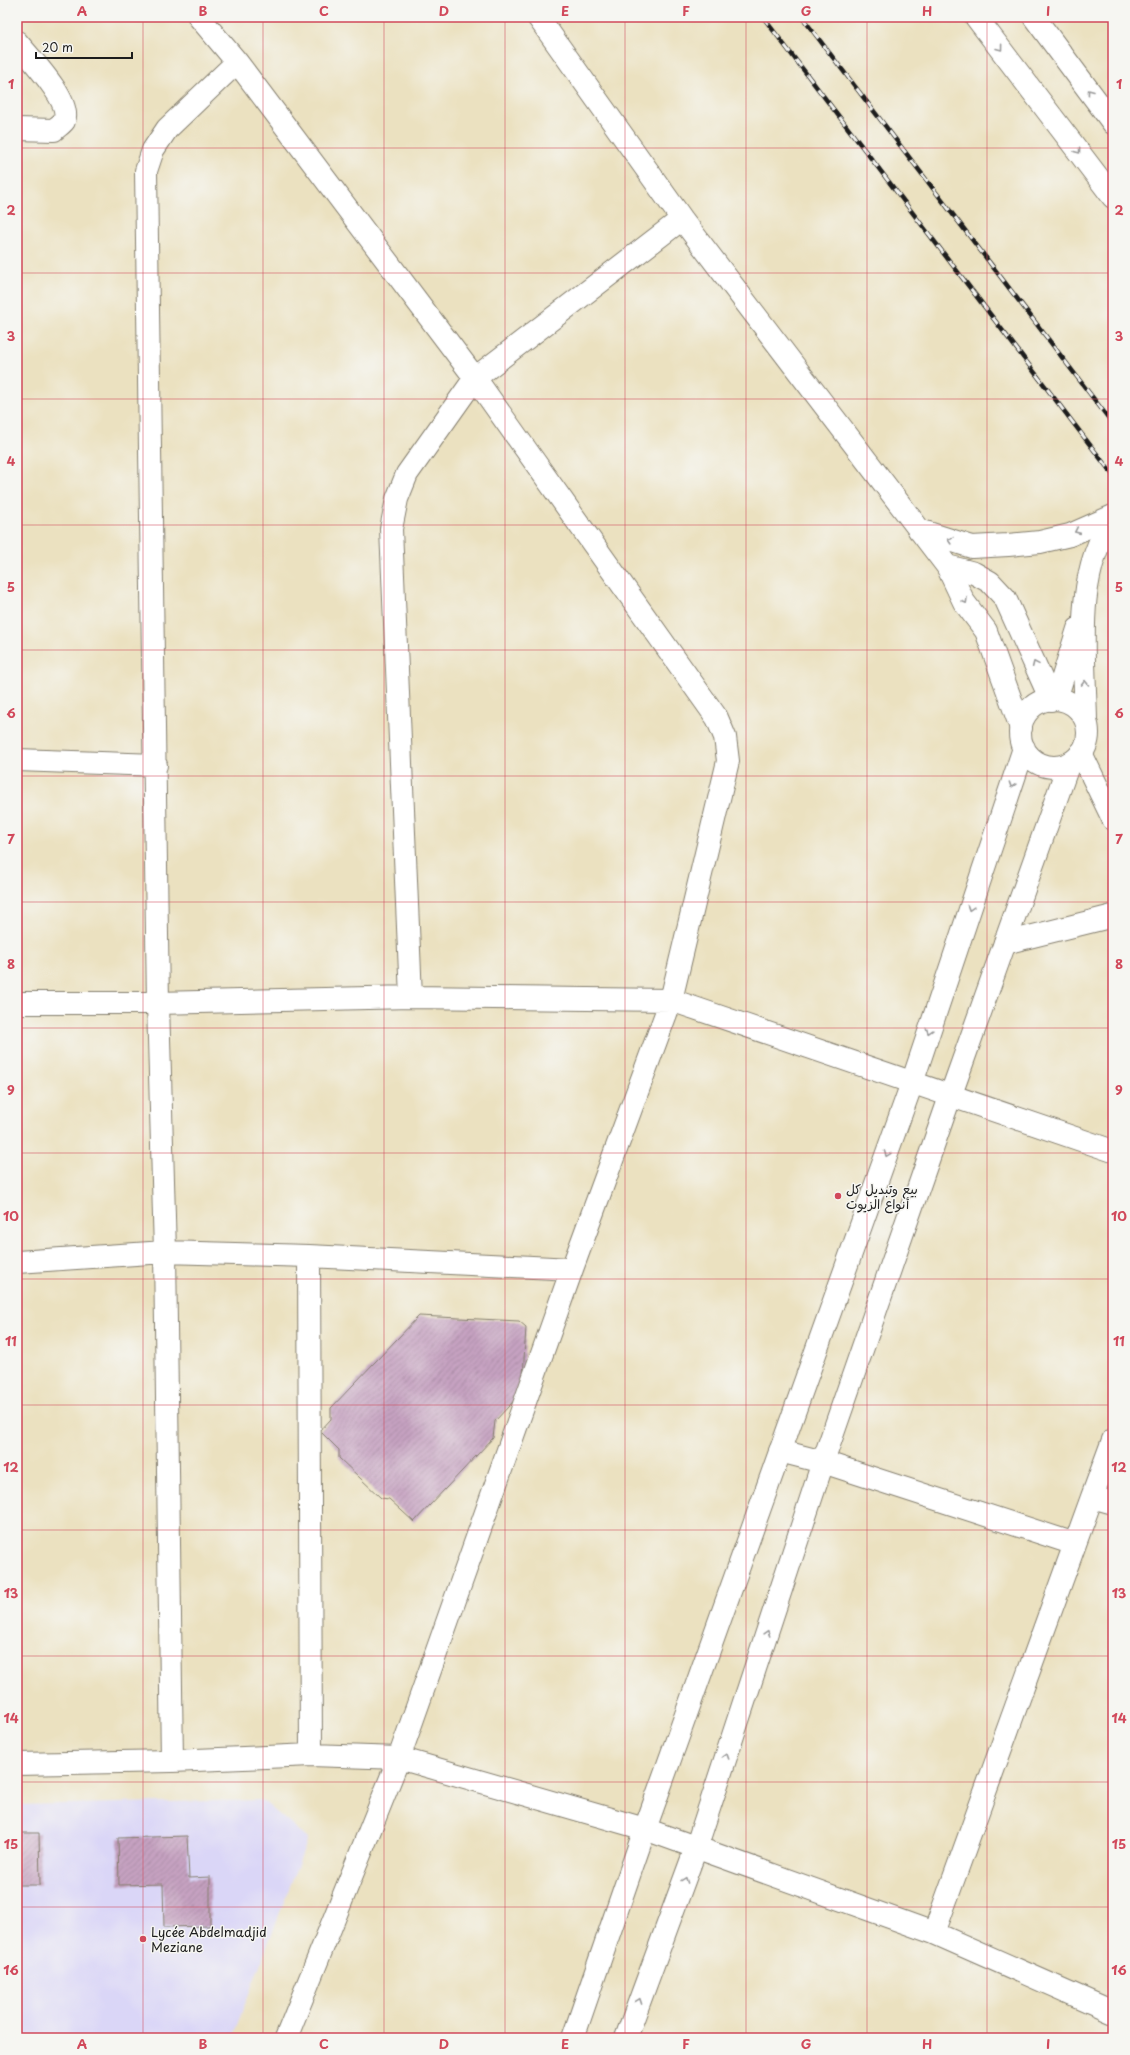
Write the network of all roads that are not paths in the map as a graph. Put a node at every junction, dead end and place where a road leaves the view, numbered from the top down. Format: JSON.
{"nodes":[{"id":1,"x":199,"y":17,"type":"edge"},
{"id":2,"x":538,"y":17,"type":"edge"},
{"id":3,"x":976,"y":17,"type":"edge"},
{"id":4,"x":1034,"y":17,"type":"edge"},
{"id":5,"x":17,"y":42,"type":"edge"},
{"id":6,"x":237,"y":62,"type":"junction"},
{"id":7,"x":1113,"y":124,"type":"edge"},
{"id":8,"x":17,"y":129,"type":"edge"},
{"id":9,"x":1113,"y":197,"type":"edge"},
{"id":10,"x":682,"y":219,"type":"junction"},
{"id":11,"x":475,"y":378,"type":"junction"},
{"id":12,"x":1113,"y":517,"type":"edge"},
{"id":13,"x":919,"y":530,"type":"junction"},
{"id":14,"x":947,"y":566,"type":"junction"},
{"id":15,"x":1084,"y":611,"type":"junction"},
{"id":16,"x":1053,"y":699,"type":"junction"},
{"id":17,"x":1086,"y":722,"type":"junction"},
{"id":18,"x":1022,"y":738,"type":"junction"},
{"id":19,"x":1075,"y":758,"type":"junction"},
{"id":20,"x":17,"y":760,"type":"edge"},
{"id":21,"x":156,"y":765,"type":"junction"},
{"id":22,"x":1113,"y":819,"type":"edge"},
{"id":23,"x":1113,"y":916,"type":"edge"},
{"id":24,"x":1006,"y":943,"type":"junction"},
{"id":25,"x":411,"y":997,"type":"junction"},
{"id":26,"x":671,"y":1000,"type":"junction"},
{"id":27,"x":17,"y":1003,"type":"edge"},
{"id":28,"x":158,"y":1003,"type":"junction"},
{"id":29,"x":912,"y":1083,"type":"junction"},
{"id":30,"x":950,"y":1097,"type":"junction"},
{"id":31,"x":1113,"y":1151,"type":"edge"},
{"id":32,"x":165,"y":1252,"type":"junction"},
{"id":33,"x":309,"y":1256,"type":"junction"},
{"id":34,"x":17,"y":1262,"type":"edge"},
{"id":35,"x":572,"y":1269,"type":"junction"},
{"id":36,"x":1113,"y":1440,"type":"edge"},
{"id":37,"x":780,"y":1451,"type":"junction"},
{"id":38,"x":823,"y":1462,"type":"junction"},
{"id":39,"x":1092,"y":1497,"type":"junction"},
{"id":40,"x":1113,"y":1503,"type":"edge"},
{"id":41,"x":1075,"y":1544,"type":"junction"},
{"id":42,"x":311,"y":1755,"type":"junction"},
{"id":43,"x":399,"y":1758,"type":"junction"},
{"id":44,"x":172,"y":1761,"type":"junction"},
{"id":45,"x":17,"y":1764,"type":"edge"},
{"id":46,"x":645,"y":1830,"type":"junction"},
{"id":47,"x":696,"y":1848,"type":"junction"},
{"id":48,"x":934,"y":1933,"type":"junction"},
{"id":49,"x":1113,"y":2012,"type":"edge"},
{"id":50,"x":286,"y":2038,"type":"edge"},
{"id":51,"x":573,"y":2038,"type":"edge"},
{"id":52,"x":626,"y":2038,"type":"edge"}],
"edges":[{"from":1,"to":6,"type":"street"},
{"from":2,"to":10,"type":"street"},
{"from":3,"to":9,"type":"street","one_way":true},
{"from":7,"to":4,"type":"street","one_way":true},
{"from":5,"to":8,"type":"street"},
{"from":6,"to":11,"type":"street"},
{"from":6,"to":21,"type":"street"},
{"from":10,"to":11,"type":"street"},
{"from":10,"to":13,"type":"street"},
{"from":11,"to":25,"type":"street"},
{"from":11,"to":26,"type":"street"},
{"from":12,"to":13,"type":"street","one_way":true},
{"from":12,"to":15,"type":"street"},
{"from":13,"to":14,"type":"street"},
{"from":16,"to":14,"type":"street","one_way":true},
{"from":14,"to":18,"type":"street","one_way":true},
{"from":15,"to":16,"type":"street"},
{"from":17,"to":15,"type":"street","one_way":true},
{"from":16,"to":17,"type":"street"},
{"from":16,"to":18,"type":"street"},
{"from":17,"to":19,"type":"street"},
{"from":18,"to":19,"type":"street"},
{"from":18,"to":29,"type":"street","one_way":true},
{"from":19,"to":22,"type":"street"},
{"from":19,"to":24,"type":"street"},
{"from":20,"to":21,"type":"street"},
{"from":21,"to":28,"type":"street"},
{"from":23,"to":24,"type":"street"},
{"from":24,"to":30,"type":"street"},
{"from":25,"to":26,"type":"street"},
{"from":25,"to":28,"type":"street"},
{"from":26,"to":29,"type":"street"},
{"from":26,"to":35,"type":"street"},
{"from":27,"to":28,"type":"street"},
{"from":28,"to":32,"type":"street"},
{"from":29,"to":30,"type":"street"},
{"from":29,"to":37,"type":"street","one_way":true},
{"from":30,"to":31,"type":"street"},
{"from":30,"to":38,"type":"street"},
{"from":32,"to":33,"type":"street"},
{"from":32,"to":34,"type":"street"},
{"from":32,"to":44,"type":"street"},
{"from":33,"to":35,"type":"street"},
{"from":33,"to":42,"type":"street"},
{"from":35,"to":43,"type":"street"},
{"from":36,"to":39,"type":"street"},
{"from":37,"to":38,"type":"street"},
{"from":37,"to":46,"type":"street"},
{"from":38,"to":41,"type":"street"},
{"from":47,"to":38,"type":"street","one_way":true},
{"from":39,"to":40,"type":"street"},
{"from":39,"to":41,"type":"street"},
{"from":41,"to":48,"type":"street"},
{"from":42,"to":43,"type":"street"},
{"from":42,"to":44,"type":"street"},
{"from":43,"to":46,"type":"street"},
{"from":43,"to":50,"type":"street"},
{"from":44,"to":45,"type":"street"},
{"from":46,"to":47,"type":"street"},
{"from":46,"to":51,"type":"street"},
{"from":47,"to":48,"type":"street"},
{"from":52,"to":47,"type":"street","one_way":true},
{"from":48,"to":49,"type":"street"}]}
